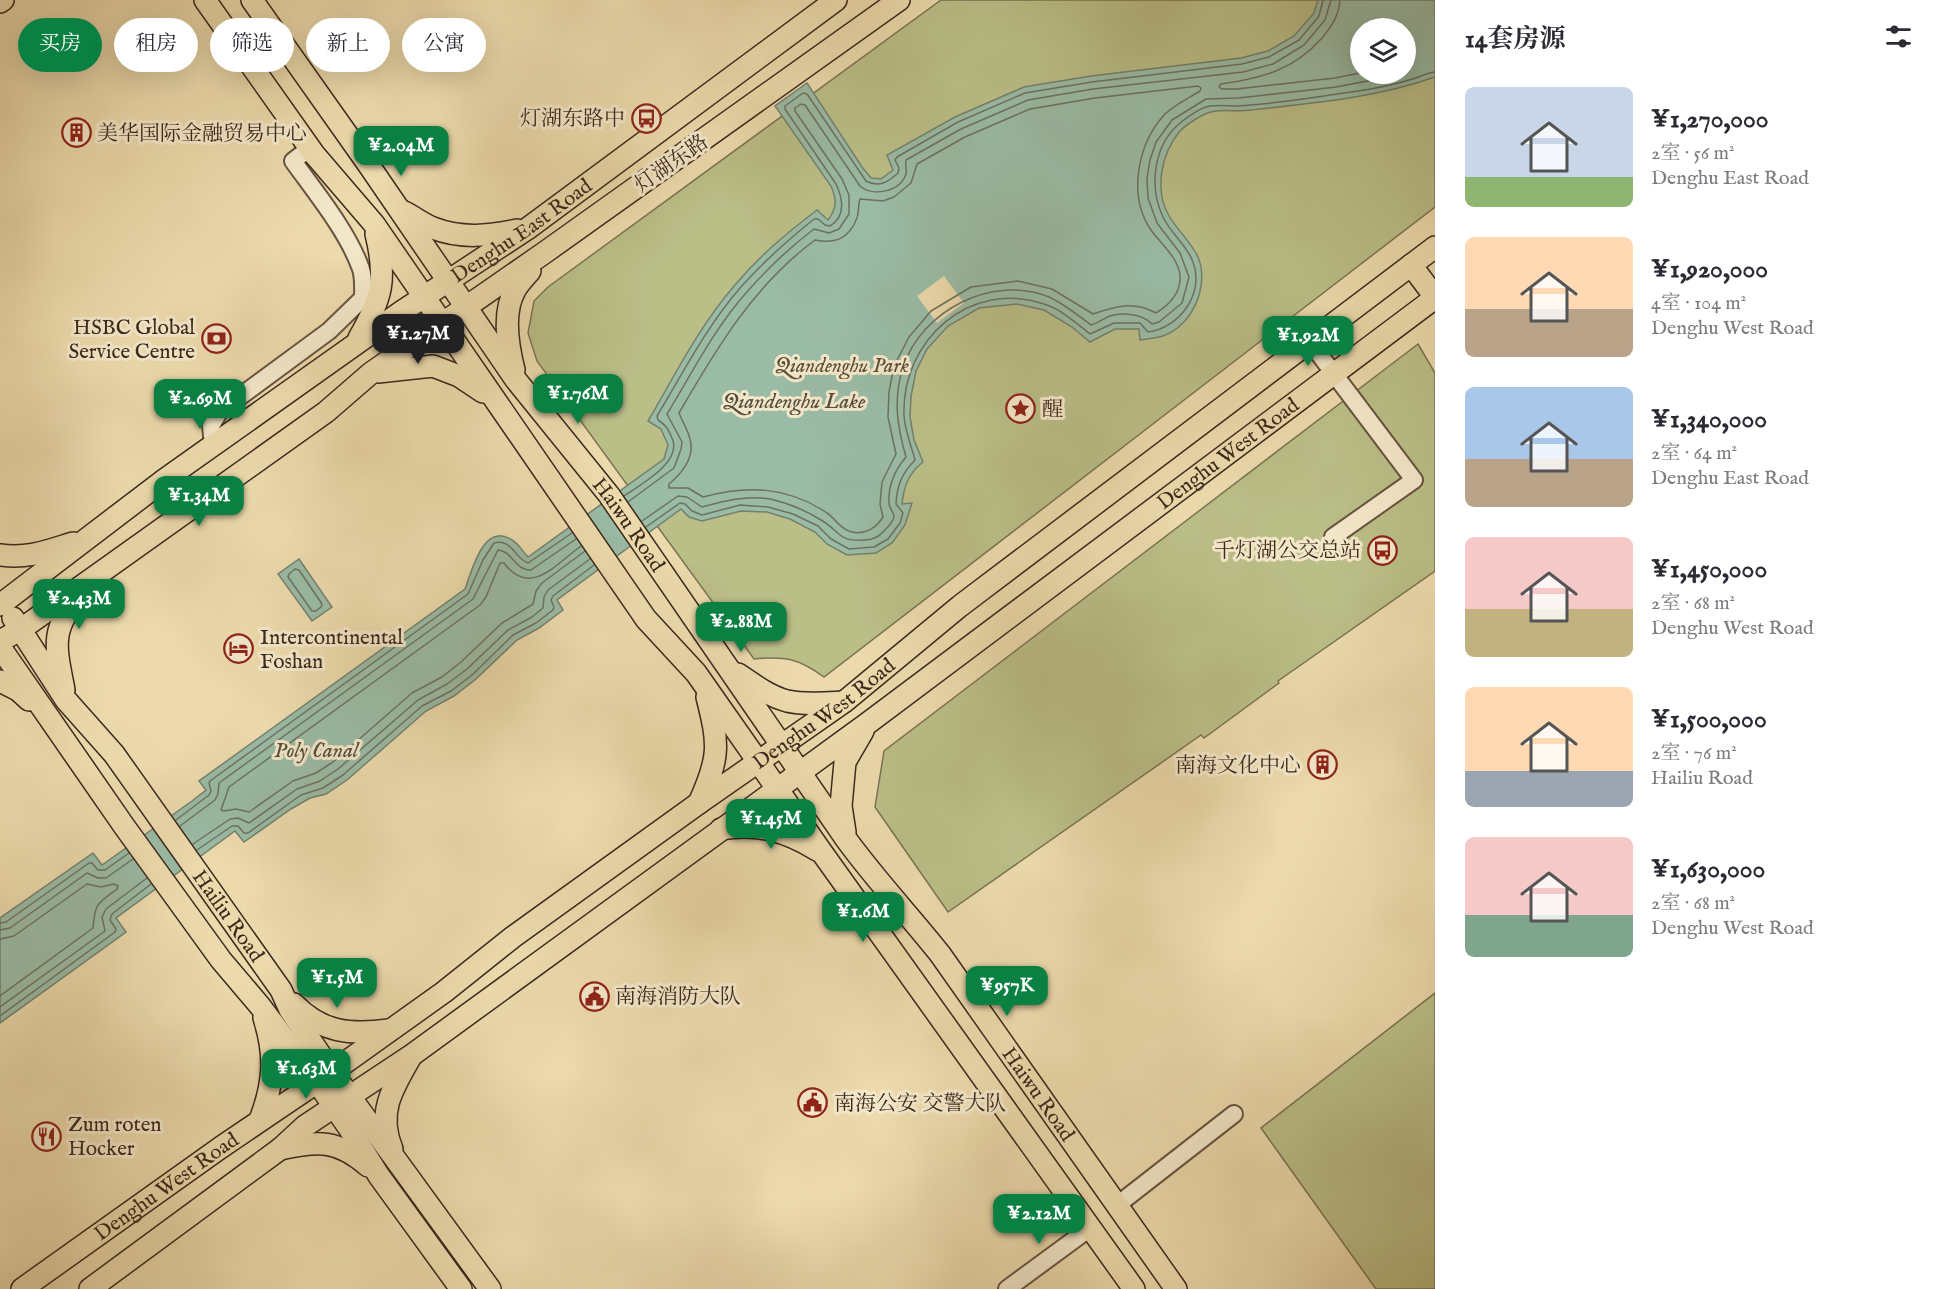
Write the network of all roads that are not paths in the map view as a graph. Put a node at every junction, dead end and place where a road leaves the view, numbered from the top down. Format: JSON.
{"nodes":[{"id":1,"x":206,"y":0,"type":"edge"},
{"id":2,"x":252,"y":0,"type":"edge"},
{"id":3,"x":836,"y":0,"type":"edge"},
{"id":4,"x":899,"y":0,"type":"edge"},
{"id":5,"x":310,"y":148,"type":"junction"},
{"id":6,"x":398,"y":208,"type":"junction"},
{"id":7,"x":374,"y":224,"type":"junction"},
{"id":8,"x":527,"y":229,"type":"junction"},
{"id":9,"x":1435,"y":247,"type":"edge"},
{"id":10,"x":544,"y":253,"type":"junction"},
{"id":11,"x":1411,"y":265,"type":"junction"},
{"id":12,"x":448,"y":280,"type":"junction"},
{"id":13,"x":424,"y":296,"type":"junction"},
{"id":14,"x":1435,"y":298,"type":"edge"},
{"id":15,"x":466,"y":308,"type":"junction"},
{"id":16,"x":442,"y":324,"type":"junction"},
{"id":17,"x":1310,"y":342,"type":"junction"},
{"id":18,"x":354,"y":347,"type":"junction"},
{"id":19,"x":1334,"y":372,"type":"junction"},
{"id":20,"x":371,"y":373,"type":"junction"},
{"id":21,"x":516,"y":380,"type":"junction"},
{"id":22,"x":493,"y":398,"type":"junction"},
{"id":23,"x":213,"y":445,"type":"junction"},
{"id":24,"x":1333,"y":537,"type":"dead end"},
{"id":25,"x":87,"y":538,"type":"junction"},
{"id":26,"x":0,"y":555,"type":"edge"},
{"id":27,"x":54,"y":564,"type":"junction"},
{"id":28,"x":108,"y":567,"type":"junction"},
{"id":29,"x":71,"y":592,"type":"junction"},
{"id":30,"x":2,"y":601,"type":"edge"},
{"id":31,"x":20,"y":630,"type":"junction"},
{"id":32,"x":0,"y":641,"type":"edge"},
{"id":33,"x":0,"y":647,"type":"edge"},
{"id":34,"x":727,"y":666,"type":"junction"},
{"id":35,"x":0,"y":681,"type":"edge"},
{"id":36,"x":704,"y":685,"type":"junction"},
{"id":37,"x":66,"y":700,"type":"junction"},
{"id":38,"x":844,"y":702,"type":"junction"},
{"id":39,"x":45,"y":715,"type":"junction"},
{"id":40,"x":868,"y":723,"type":"junction"},
{"id":41,"x":781,"y":746,"type":"junction"},
{"id":42,"x":758,"y":762,"type":"junction"},
{"id":43,"x":800,"y":772,"type":"junction"},
{"id":44,"x":778,"y":790,"type":"junction"},
{"id":45,"x":699,"y":803,"type":"junction"},
{"id":46,"x":721,"y":829,"type":"junction"},
{"id":47,"x":846,"y":839,"type":"junction"},
{"id":48,"x":823,"y":854,"type":"junction"},
{"id":49,"x":280,"y":990,"type":"junction"},
{"id":50,"x":260,"y":1006,"type":"junction"},
{"id":51,"x":393,"y":1029,"type":"junction"},
{"id":52,"x":412,"y":1055,"type":"junction"},
{"id":53,"x":324,"y":1077,"type":"junction"},
{"id":54,"x":342,"y":1101,"type":"junction"},
{"id":55,"x":1234,"y":1114,"type":"dead end"},
{"id":56,"x":260,"y":1120,"type":"junction"},
{"id":57,"x":280,"y":1149,"type":"junction"},
{"id":58,"x":398,"y":1164,"type":"junction"},
{"id":59,"x":379,"y":1176,"type":"junction"},
{"id":60,"x":1116,"y":1206,"type":"junction"},
{"id":61,"x":1090,"y":1228,"type":"junction"},
{"id":62,"x":22,"y":1289,"type":"edge"},
{"id":63,"x":90,"y":1289,"type":"edge"},
{"id":64,"x":461,"y":1289,"type":"edge"},
{"id":65,"x":490,"y":1289,"type":"edge"},
{"id":66,"x":1007,"y":1289,"type":"edge"},
{"id":67,"x":1134,"y":1289,"type":"edge"},
{"id":68,"x":1176,"y":1289,"type":"edge"}],
"edges":[{"from":1,"to":5,"type":"main road"},
{"from":2,"to":6,"type":"main road","name":"Haiwu Road"},
{"from":3,"to":8,"type":"main road","name":"Denghu East Road"},
{"from":4,"to":10,"type":"main road","name":"灯湖东路"},
{"from":5,"to":7,"type":"main road"},
{"from":5,"to":23,"type":"street"},
{"from":6,"to":8,"type":"main road"},
{"from":6,"to":12,"type":"main road","name":"Haiwu Road"},
{"from":7,"to":13,"type":"main road"},
{"from":7,"to":18,"type":"main road"},
{"from":8,"to":12,"type":"main road","name":"Denghu East Road"},
{"from":9,"to":11,"type":"main road","name":"Denghu West Road"},
{"from":10,"to":15,"type":"main road","name":"灯湖东路"},
{"from":10,"to":21,"type":"main road"},
{"from":11,"to":14,"type":"main road"},
{"from":11,"to":17,"type":"main road","name":"Denghu West Road"},
{"from":12,"to":13,"type":"main road","name":"Denghu East Road"},
{"from":12,"to":15,"type":"main road","name":"Haiwu Road"},
{"from":13,"to":16,"type":"main road"},
{"from":13,"to":18,"type":"main road","name":"Denghu East Road"},
{"from":14,"to":19,"type":"main road","name":"Denghu West Road"},
{"from":15,"to":16,"type":"main road","name":"灯湖东路"},
{"from":15,"to":21,"type":"main road","name":"Haiwu Road"},
{"from":16,"to":20,"type":"main road"},
{"from":16,"to":22,"type":"main road"},
{"from":17,"to":19,"type":"street"},
{"from":17,"to":38,"type":"main road","name":"Denghu West Road"},
{"from":18,"to":23,"type":"main road","name":"Denghu East Road"},
{"from":19,"to":24,"type":"street"},
{"from":19,"to":40,"type":"main road","name":"Denghu West Road"},
{"from":20,"to":22,"type":"main road"},
{"from":20,"to":28,"type":"main road"},
{"from":21,"to":34,"type":"main road","name":"Haiwu Road"},
{"from":22,"to":36,"type":"main road"},
{"from":23,"to":25,"type":"main road","name":"Denghu East Road"},
{"from":25,"to":26,"type":"main road"},
{"from":25,"to":27,"type":"main road","name":"Denghu East Road"},
{"from":27,"to":29,"type":"main road"},
{"from":27,"to":30,"type":"main road","name":"Denghu East Road"},
{"from":28,"to":29,"type":"main road"},
{"from":28,"to":37,"type":"main road"},
{"from":29,"to":31,"type":"main road"},
{"from":30,"to":31,"type":"main road","name":"Hailiu Road"},
{"from":31,"to":32,"type":"main road"},
{"from":31,"to":37,"type":"main road","name":"Hailiu Road"},
{"from":33,"to":39,"type":"main road","name":"Hailiu Road"},
{"from":34,"to":38,"type":"main road"},
{"from":34,"to":41,"type":"main road","name":"Haiwu Road"},
{"from":35,"to":39,"type":"main road"},
{"from":36,"to":42,"type":"main road"},
{"from":36,"to":45,"type":"main road"},
{"from":37,"to":49,"type":"main road","name":"Hailiu Road"},
{"from":38,"to":41,"type":"main road","name":"Denghu West Road"},
{"from":39,"to":50,"type":"main road","name":"Hailiu Road"},
{"from":40,"to":43,"type":"main road","name":"Denghu West Road"},
{"from":40,"to":47,"type":"main road"},
{"from":41,"to":42,"type":"main road","name":"Denghu West Road"},
{"from":41,"to":43,"type":"main road","name":"Haiwu Road"},
{"from":42,"to":44,"type":"main road"},
{"from":42,"to":45,"type":"main road","name":"Denghu West Road"},
{"from":43,"to":44,"type":"main road","name":"Denghu West Road"},
{"from":43,"to":47,"type":"main road","name":"Haiwu Road"},
{"from":44,"to":46,"type":"main road","name":"Denghu West Road"},
{"from":44,"to":48,"type":"main road"},
{"from":45,"to":51,"type":"main road","name":"Denghu West Road"},
{"from":46,"to":48,"type":"main road"},
{"from":46,"to":52,"type":"main road","name":"Denghu West Road"},
{"from":47,"to":60,"type":"main road","name":"Haiwu Road"},
{"from":48,"to":61,"type":"main road"},
{"from":49,"to":51,"type":"main road"},
{"from":49,"to":53,"type":"main road","name":"Hailiu Road"},
{"from":50,"to":53,"type":"main road","name":"Hailiu Road"},
{"from":50,"to":56,"type":"main road"},
{"from":51,"to":53,"type":"main road","name":"Denghu West Road"},
{"from":52,"to":54,"type":"main road","name":"Denghu West Road"},
{"from":52,"to":58,"type":"main road"},
{"from":53,"to":54,"type":"main road","name":"Hailiu Road"},
{"from":53,"to":56,"type":"main road","name":"Denghu West Road"},
{"from":54,"to":57,"type":"main road","name":"Denghu West Road"},
{"from":54,"to":58,"type":"main road","name":"Hailiu Road"},
{"from":54,"to":59,"type":"main road","name":"Hailiu Road"},
{"from":55,"to":60,"type":"street"},
{"from":56,"to":62,"type":"main road","name":"Denghu West Road"},
{"from":57,"to":59,"type":"main road"},
{"from":57,"to":63,"type":"main road","name":"Denghu West Road"},
{"from":58,"to":65,"type":"main road","name":"Hailiu Road"},
{"from":59,"to":64,"type":"main road","name":"Hailiu Road"},
{"from":60,"to":68,"type":"main road","name":"Haiwu Road"},
{"from":61,"to":66,"type":"street"},
{"from":61,"to":67,"type":"main road"}]}
